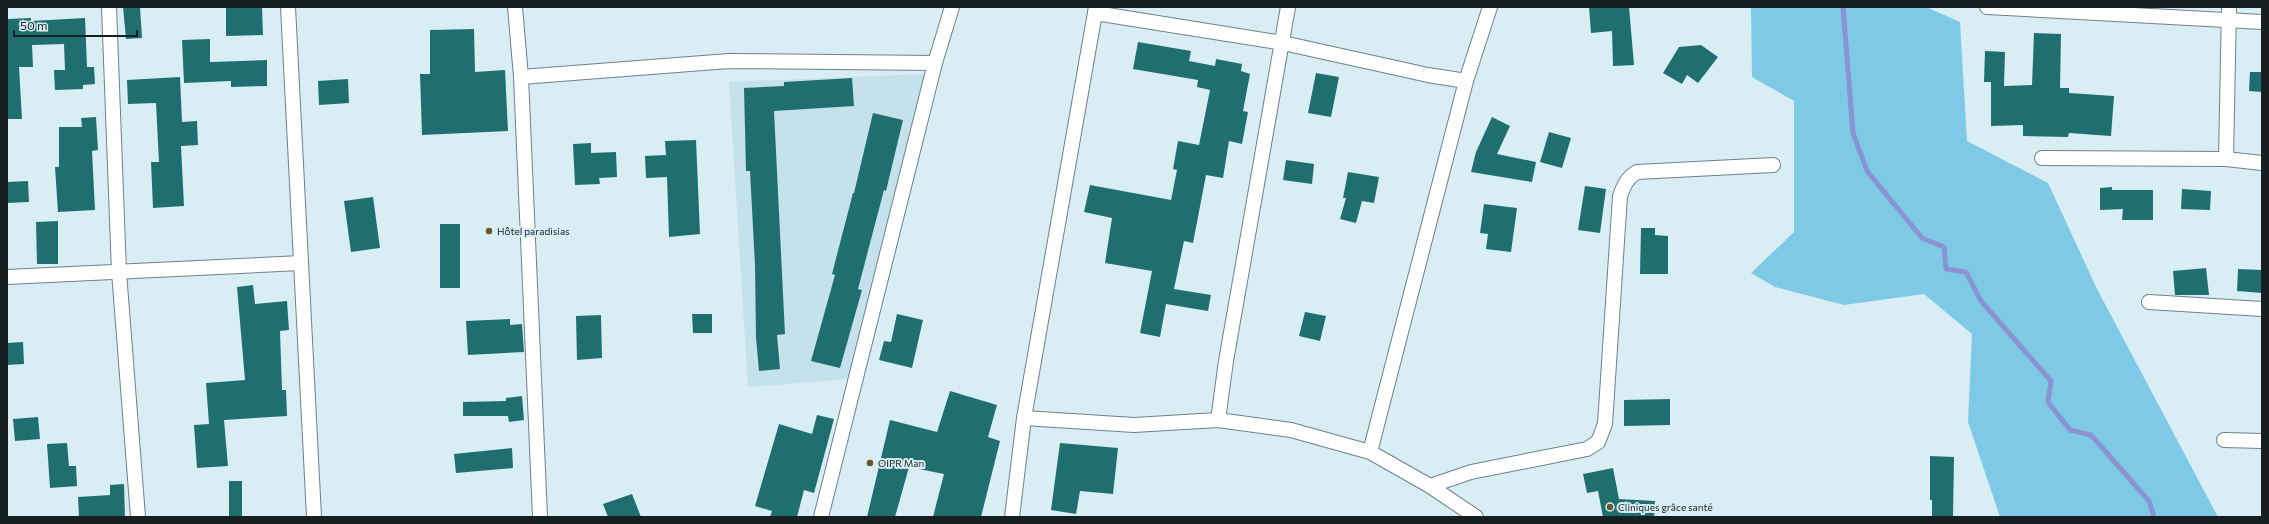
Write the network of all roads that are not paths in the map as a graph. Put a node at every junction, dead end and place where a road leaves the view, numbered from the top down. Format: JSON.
{"nodes":[{"id":1,"x":108,"y":7,"type":"edge"},
{"id":2,"x":288,"y":7,"type":"edge"},
{"id":3,"x":515,"y":7,"type":"edge"},
{"id":4,"x":952,"y":7,"type":"edge"},
{"id":5,"x":1288,"y":7,"type":"edge"},
{"id":6,"x":1490,"y":7,"type":"edge"},
{"id":7,"x":1987,"y":7,"type":"edge"},
{"id":8,"x":1095,"y":10,"type":"edge"},
{"id":9,"x":2229,"y":14,"type":"edge"},
{"id":10,"x":2262,"y":22,"type":"edge"},
{"id":11,"x":1283,"y":43,"type":"junction"},
{"id":12,"x":936,"y":63,"type":"junction"},
{"id":13,"x":521,"y":77,"type":"junction"},
{"id":14,"x":1466,"y":80,"type":"junction"},
{"id":15,"x":2042,"y":158,"type":"dead end"},
{"id":16,"x":2226,"y":159,"type":"junction"},
{"id":17,"x":2262,"y":163,"type":"edge"},
{"id":18,"x":1773,"y":165,"type":"dead end"},
{"id":19,"x":301,"y":263,"type":"junction"},
{"id":20,"x":119,"y":272,"type":"junction"},
{"id":21,"x":7,"y":277,"type":"edge"},
{"id":22,"x":2149,"y":302,"type":"dead end"},
{"id":23,"x":2262,"y":309,"type":"edge"},
{"id":24,"x":1024,"y":418,"type":"junction"},
{"id":25,"x":1218,"y":420,"type":"junction"},
{"id":26,"x":2224,"y":440,"type":"dead end"},
{"id":27,"x":2262,"y":442,"type":"edge"},
{"id":28,"x":1370,"y":452,"type":"junction"},
{"id":29,"x":1430,"y":486,"type":"junction"},
{"id":30,"x":138,"y":517,"type":"edge"},
{"id":31,"x":314,"y":517,"type":"edge"},
{"id":32,"x":540,"y":517,"type":"edge"},
{"id":33,"x":821,"y":517,"type":"edge"},
{"id":34,"x":1012,"y":517,"type":"edge"},
{"id":35,"x":1476,"y":517,"type":"edge"}],
"edges":[{"from":1,"to":20,"type":"street"},
{"from":2,"to":19,"type":"street"},
{"from":3,"to":13,"type":"street"},
{"from":4,"to":12,"type":"street"},
{"from":5,"to":11,"type":"street"},
{"from":6,"to":14,"type":"street"},
{"from":7,"to":9,"type":"street"},
{"from":8,"to":11,"type":"street"},
{"from":8,"to":24,"type":"street"},
{"from":9,"to":10,"type":"street"},
{"from":9,"to":16,"type":"street"},
{"from":11,"to":14,"type":"street"},
{"from":11,"to":25,"type":"street"},
{"from":12,"to":13,"type":"street"},
{"from":12,"to":33,"type":"street"},
{"from":13,"to":32,"type":"street"},
{"from":14,"to":28,"type":"street"},
{"from":15,"to":16,"type":"street"},
{"from":16,"to":17,"type":"street"},
{"from":18,"to":29,"type":"street"},
{"from":19,"to":20,"type":"street"},
{"from":19,"to":31,"type":"street"},
{"from":20,"to":21,"type":"street"},
{"from":20,"to":30,"type":"street"},
{"from":22,"to":23,"type":"street"},
{"from":24,"to":25,"type":"street"},
{"from":24,"to":34,"type":"street"},
{"from":25,"to":28,"type":"street"},
{"from":26,"to":27,"type":"street"},
{"from":28,"to":29,"type":"street"},
{"from":29,"to":35,"type":"street"}]}
